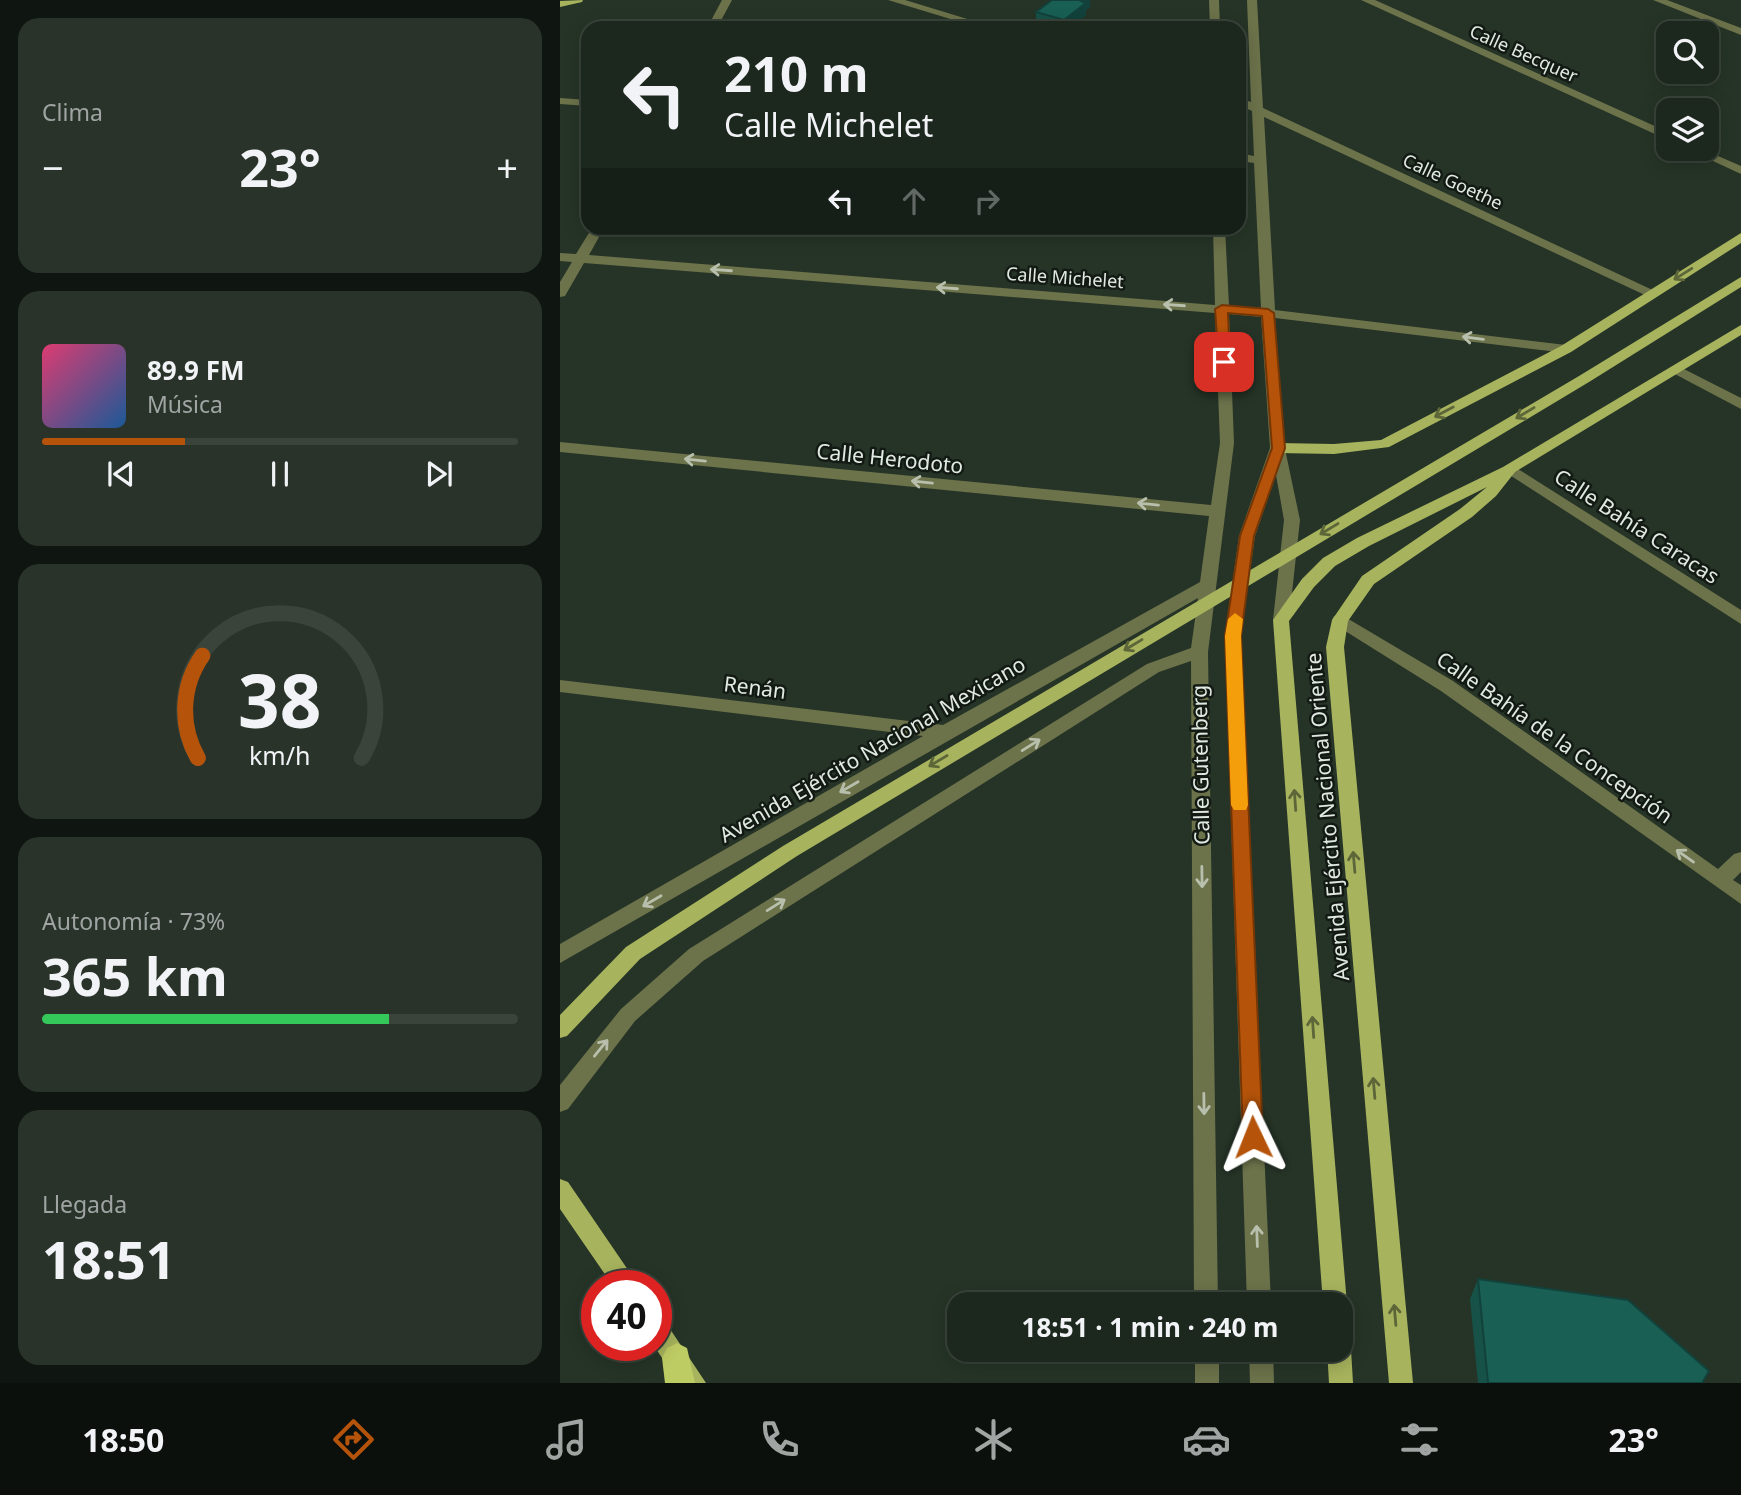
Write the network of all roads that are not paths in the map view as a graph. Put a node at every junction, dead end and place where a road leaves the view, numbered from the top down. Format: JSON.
{"nodes":[{"id":1,"x":578,"y":0,"type":"edge"},
{"id":2,"x":727,"y":0,"type":"edge"},
{"id":3,"x":893,"y":0,"type":"edge"},
{"id":4,"x":1214,"y":0,"type":"edge"},
{"id":5,"x":1252,"y":0,"type":"edge"},
{"id":6,"x":1366,"y":0,"type":"edge"},
{"id":7,"x":1658,"y":0,"type":"edge"},
{"id":8,"x":560,"y":4,"type":"edge"},
{"id":9,"x":716,"y":21,"type":"edge"},
{"id":10,"x":967,"y":21,"type":"edge"},
{"id":11,"x":1215,"y":21,"type":"edge"},
{"id":12,"x":1741,"y":32,"type":"edge"},
{"id":13,"x":560,"y":101,"type":"edge"},
{"id":14,"x":581,"y":102,"type":"edge"},
{"id":15,"x":1246,"y":103,"type":"edge"},
{"id":16,"x":1257,"y":108,"type":"junction"},
{"id":17,"x":1656,"y":132,"type":"edge"},
{"id":18,"x":1246,"y":158,"type":"edge"},
{"id":19,"x":1260,"y":160,"type":"junction"},
{"id":20,"x":1719,"y":160,"type":"edge"},
{"id":21,"x":1741,"y":170,"type":"edge"},
{"id":22,"x":594,"y":235,"type":"edge"},
{"id":23,"x":1219,"y":235,"type":"edge"},
{"id":24,"x":1741,"y":237,"type":"edge"},
{"id":25,"x":560,"y":257,"type":"edge"},
{"id":26,"x":580,"y":259,"type":"junction"},
{"id":27,"x":1741,"y":281,"type":"edge"},
{"id":28,"x":560,"y":293,"type":"edge"},
{"id":29,"x":1652,"y":293,"type":"junction"},
{"id":30,"x":1222,"y":309,"type":"junction"},
{"id":31,"x":1268,"y":313,"type":"junction"},
{"id":32,"x":1741,"y":329,"type":"edge"},
{"id":33,"x":1566,"y":349,"type":"junction"},
{"id":34,"x":1676,"y":369,"type":"junction"},
{"id":35,"x":1741,"y":404,"type":"edge"},
{"id":36,"x":560,"y":447,"type":"edge"},
{"id":37,"x":1278,"y":448,"type":"junction"},
{"id":38,"x":1510,"y":469,"type":"junction"},
{"id":39,"x":1216,"y":511,"type":"junction"},
{"id":40,"x":1208,"y":586,"type":"junction"},
{"id":41,"x":1741,"y":618,"type":"edge"},
{"id":42,"x":1281,"y":620,"type":"junction"},
{"id":43,"x":1340,"y":620,"type":"junction"},
{"id":44,"x":1199,"y":652,"type":"junction"},
{"id":45,"x":560,"y":686,"type":"edge"},
{"id":46,"x":945,"y":732,"type":"junction"},
{"id":47,"x":1741,"y":860,"type":"edge"},
{"id":48,"x":1720,"y":880,"type":"junction"},
{"id":49,"x":1741,"y":896,"type":"edge"},
{"id":50,"x":560,"y":954,"type":"edge"},
{"id":51,"x":560,"y":1029,"type":"edge"},
{"id":52,"x":560,"y":1102,"type":"edge"},
{"id":53,"x":560,"y":1190,"type":"edge"},
{"id":54,"x":616,"y":1270,"type":"edge"},
{"id":55,"x":1206,"y":1292,"type":"edge"},
{"id":56,"x":1259,"y":1292,"type":"edge"},
{"id":57,"x":1334,"y":1292,"type":"edge"},
{"id":58,"x":1206,"y":1362,"type":"edge"},
{"id":59,"x":1261,"y":1362,"type":"edge"},
{"id":60,"x":1340,"y":1362,"type":"edge"},
{"id":61,"x":679,"y":1371,"type":"edge"},
{"id":62,"x":694,"y":1383,"type":"edge"},
{"id":63,"x":1207,"y":1383,"type":"edge"},
{"id":64,"x":1262,"y":1383,"type":"edge"},
{"id":65,"x":1341,"y":1383,"type":"edge"},
{"id":66,"x":1401,"y":1383,"type":"edge"}],
"edges":[{"from":1,"to":8,"type":"main road"},
{"from":2,"to":9,"type":"street"},
{"from":3,"to":10,"type":"street"},
{"from":4,"to":11,"type":"street"},
{"from":5,"to":16,"type":"street","name":"Calle Gutenberg"},
{"from":6,"to":17,"type":"street","name":"Calle Becquer"},
{"from":7,"to":12,"type":"street"},
{"from":13,"to":14,"type":"street"},
{"from":15,"to":16,"type":"street","name":"Calle Goethe"},
{"from":16,"to":19,"type":"street","name":"Calle Gutenberg"},
{"from":16,"to":29,"type":"street","name":"Calle Goethe"},
{"from":18,"to":19,"type":"street"},
{"from":19,"to":31,"type":"street","name":"Calle Gutenberg"},
{"from":20,"to":21,"type":"street"},
{"from":22,"to":26,"type":"street"},
{"from":23,"to":30,"type":"street","name":"Calle Gutenberg"},
{"from":24,"to":29,"type":"main road","one_way":true},
{"from":25,"to":26,"type":"street","name":"Calle Michelet"},
{"from":26,"to":28,"type":"street"},
{"from":30,"to":26,"type":"street","name":"Calle Michelet","one_way":true},
{"from":27,"to":51,"type":"main road","one_way":true},
{"from":29,"to":33,"type":"main road"},
{"from":30,"to":31,"type":"street","name":"Calle Michelet"},
{"from":30,"to":39,"type":"street","name":"Calle Gutenberg"},
{"from":33,"to":31,"type":"street","name":"Calle Michelet","one_way":true},
{"from":31,"to":37,"type":"street","name":"Calle Gutenberg"},
{"from":32,"to":34,"type":"main road","name":"Avenida Ejército Nacional Oriente"},
{"from":33,"to":37,"type":"main road","one_way":true},
{"from":34,"to":35,"type":"street"},
{"from":34,"to":38,"type":"main road","name":"Avenida Ejército Nacional Oriente"},
{"from":39,"to":36,"type":"street","name":"Calle Herodoto","one_way":true},
{"from":37,"to":42,"type":"street"},
{"from":56,"to":37,"type":"street","name":"Calle Gutenberg","one_way":true},
{"from":38,"to":41,"type":"street","name":"Calle Bahía Caracas"},
{"from":38,"to":42,"type":"main road"},
{"from":38,"to":43,"type":"main road","name":"Avenida Ejército Nacional Oriente"},
{"from":39,"to":40,"type":"street","name":"Calle Gutenberg"},
{"from":40,"to":44,"type":"street","name":"Calle Gutenberg"},
{"from":40,"to":46,"type":"street","name":"Avenida Ejército Nacional Mexicano"},
{"from":57,"to":42,"type":"main road","one_way":true},
{"from":48,"to":43,"type":"street","name":"Calle Bahía de la Concepción","one_way":true},
{"from":66,"to":43,"type":"main road","name":"Avenida Ejército Nacional Oriente","one_way":true},
{"from":52,"to":44,"type":"street","one_way":true},
{"from":44,"to":55,"type":"street","name":"Calle Gutenberg","one_way":true},
{"from":45,"to":46,"type":"street","name":"Renán"},
{"from":46,"to":50,"type":"street","name":"Avenida Ejército Nacional Mexicano","one_way":true},
{"from":47,"to":48,"type":"street"},
{"from":48,"to":49,"type":"street","name":"Calle Bahía de la Concepción"},
{"from":53,"to":54,"type":"main road"},
{"from":58,"to":63,"type":"street"},
{"from":59,"to":64,"type":"street"},
{"from":60,"to":65,"type":"main road"},
{"from":61,"to":62,"type":"main road"}]}
